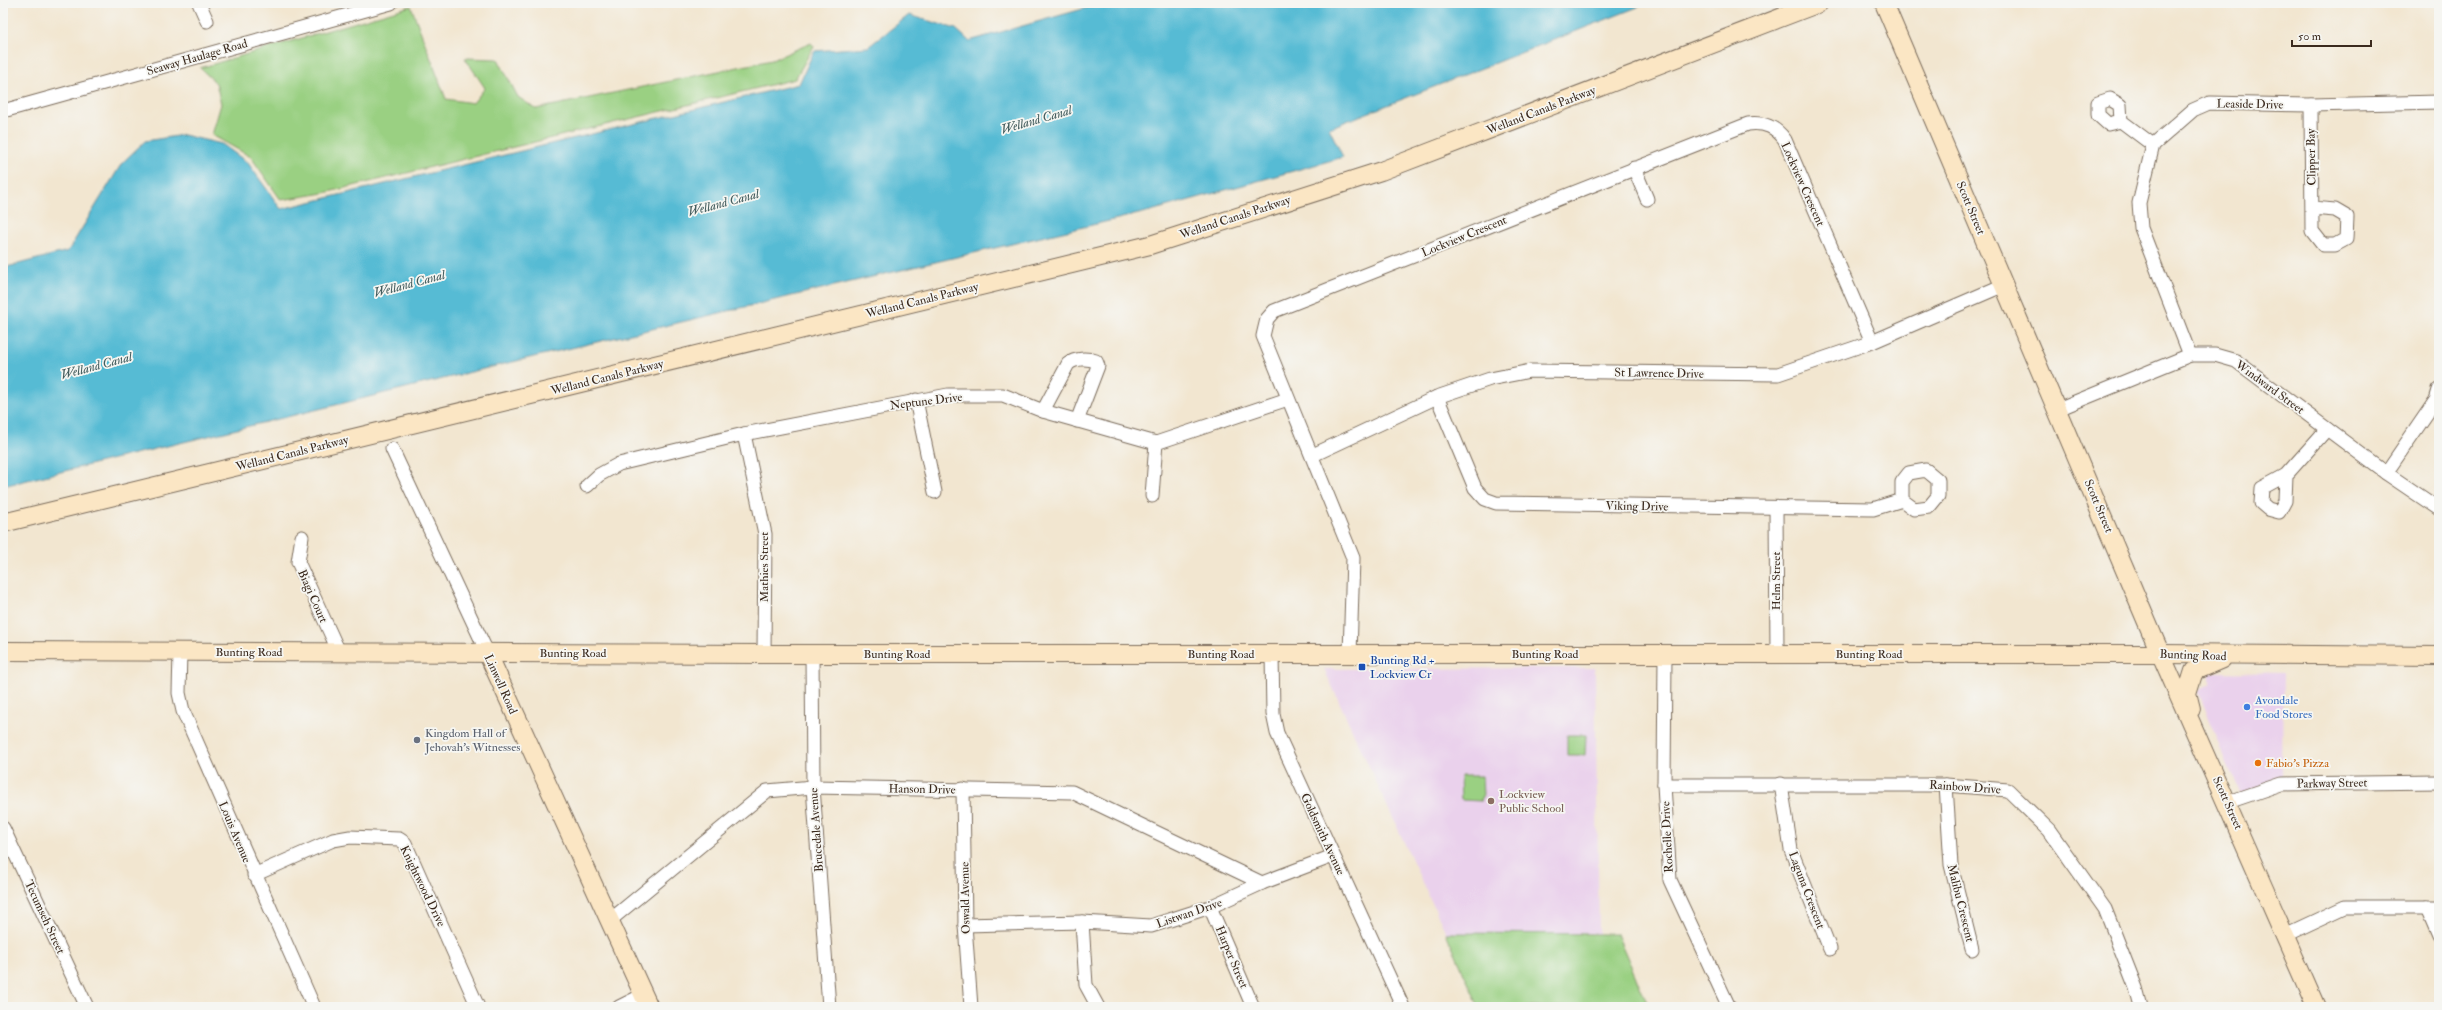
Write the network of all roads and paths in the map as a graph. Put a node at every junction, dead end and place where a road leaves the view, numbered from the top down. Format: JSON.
{"nodes":[{"id":1,"x":199,"y":3,"type":"edge"},
{"id":2,"x":391,"y":3,"type":"edge"},
{"id":3,"x":1819,"y":3,"type":"edge"},
{"id":4,"x":1884,"y":3,"type":"edge"},
{"id":5,"x":207,"y":21,"type":"dead end"},
{"id":6,"x":2439,"y":102,"type":"edge"},
{"id":7,"x":2311,"y":105,"type":"junction"},
{"id":8,"x":3,"y":111,"type":"edge"},
{"id":9,"x":2122,"y":120,"type":"dead end"},
{"id":10,"x":2153,"y":145,"type":"junction"},
{"id":11,"x":1634,"y":168,"type":"junction"},
{"id":12,"x":1647,"y":198,"type":"dead end"},
{"id":13,"x":2312,"y":208,"type":"dead end"},
{"id":14,"x":2004,"y":285,"type":"junction"},
{"id":15,"x":1872,"y":342,"type":"junction"},
{"id":16,"x":2190,"y":355,"type":"junction"},
{"id":17,"x":2439,"y":390,"type":"edge"},
{"id":18,"x":1288,"y":398,"type":"junction"},
{"id":19,"x":1437,"y":398,"type":"junction"},
{"id":20,"x":916,"y":400,"type":"junction"},
{"id":21,"x":2058,"y":409,"type":"junction"},
{"id":22,"x":1043,"y":411,"type":"junction"},
{"id":23,"x":1077,"y":421,"type":"junction"},
{"id":24,"x":2327,"y":429,"type":"junction"},
{"id":25,"x":744,"y":434,"type":"junction"},
{"id":26,"x":1156,"y":443,"type":"junction"},
{"id":27,"x":392,"y":449,"type":"dead end"},
{"id":28,"x":1313,"y":455,"type":"junction"},
{"id":29,"x":2386,"y":473,"type":"junction"},
{"id":30,"x":2286,"y":475,"type":"dead end"},
{"id":31,"x":587,"y":486,"type":"dead end"},
{"id":32,"x":935,"y":492,"type":"dead end"},
{"id":33,"x":1152,"y":496,"type":"dead end"},
{"id":34,"x":1902,"y":500,"type":"dead end"},
{"id":35,"x":1776,"y":508,"type":"junction"},
{"id":36,"x":2439,"y":509,"type":"edge"},
{"id":37,"x":3,"y":524,"type":"edge"},
{"id":38,"x":302,"y":538,"type":"dead end"},
{"id":39,"x":3,"y":651,"type":"edge"},
{"id":40,"x":180,"y":652,"type":"junction"},
{"id":41,"x":338,"y":652,"type":"junction"},
{"id":42,"x":487,"y":652,"type":"junction"},
{"id":43,"x":812,"y":653,"type":"junction"},
{"id":44,"x":764,"y":654,"type":"junction"},
{"id":45,"x":1272,"y":654,"type":"junction"},
{"id":46,"x":1350,"y":654,"type":"junction"},
{"id":47,"x":1665,"y":654,"type":"junction"},
{"id":48,"x":1777,"y":654,"type":"junction"},
{"id":49,"x":2161,"y":654,"type":"junction"},
{"id":50,"x":2228,"y":656,"type":"junction"},
{"id":51,"x":2439,"y":656,"type":"edge"},
{"id":52,"x":2199,"y":736,"type":"junction"},
{"id":53,"x":2439,"y":782,"type":"edge"},
{"id":54,"x":1780,"y":784,"type":"junction"},
{"id":55,"x":1664,"y":785,"type":"junction"},
{"id":56,"x":1946,"y":785,"type":"junction"},
{"id":57,"x":813,"y":787,"type":"junction"},
{"id":58,"x":963,"y":789,"type":"junction"},
{"id":59,"x":2228,"y":802,"type":"junction"},
{"id":60,"x":3,"y":828,"type":"edge"},
{"id":61,"x":1333,"y":856,"type":"junction"},
{"id":62,"x":254,"y":875,"type":"junction"},
{"id":63,"x":1262,"y":883,"type":"junction"},
{"id":64,"x":1210,"y":907,"type":"junction"},
{"id":65,"x":2433,"y":907,"type":"edge"},
{"id":66,"x":608,"y":922,"type":"junction"},
{"id":67,"x":1082,"y":922,"type":"junction"},
{"id":68,"x":965,"y":925,"type":"junction"},
{"id":69,"x":2285,"y":935,"type":"junction"},
{"id":70,"x":2439,"y":935,"type":"edge"},
{"id":71,"x":1830,"y":949,"type":"dead end"},
{"id":72,"x":1972,"y":949,"type":"dead end"},
{"id":73,"x":646,"y":1001,"type":"edge"},
{"id":74,"x":87,"y":1007,"type":"edge"},
{"id":75,"x":314,"y":1007,"type":"edge"},
{"id":76,"x":478,"y":1007,"type":"edge"},
{"id":77,"x":619,"y":1007,"type":"edge"},
{"id":78,"x":829,"y":1007,"type":"edge"},
{"id":79,"x":971,"y":1007,"type":"edge"},
{"id":80,"x":1098,"y":1007,"type":"edge"},
{"id":81,"x":1253,"y":1007,"type":"edge"},
{"id":82,"x":1402,"y":1007,"type":"edge"},
{"id":83,"x":1729,"y":1007,"type":"edge"},
{"id":84,"x":2141,"y":1007,"type":"edge"},
{"id":85,"x":2316,"y":1007,"type":"edge"}],
"edges":[{"from":1,"to":5,"type":"street"},
{"from":2,"to":8,"type":"street","name":"Seaway Haulage Road"},
{"from":3,"to":37,"type":"main road","name":"Welland Canals Parkway"},
{"from":4,"to":14,"type":"main road","name":"Scott Street"},
{"from":6,"to":7,"type":"street","name":"Leaside Drive"},
{"from":7,"to":10,"type":"street","name":"Leaside Drive"},
{"from":7,"to":13,"type":"street","name":"Clipper Bay"},
{"from":9,"to":10,"type":"street"},
{"from":10,"to":16,"type":"street"},
{"from":11,"to":12,"type":"street"},
{"from":11,"to":15,"type":"street","name":"Lockview Crescent"},
{"from":11,"to":18,"type":"street","name":"Lockview Crescent"},
{"from":14,"to":15,"type":"street","name":"St Lawrence Drive"},
{"from":14,"to":21,"type":"main road","name":"Scott Street"},
{"from":15,"to":19,"type":"street","name":"St Lawrence Drive"},
{"from":16,"to":21,"type":"street","name":"Windward Street"},
{"from":16,"to":24,"type":"street","name":"Windward Street"},
{"from":17,"to":29,"type":"street"},
{"from":18,"to":26,"type":"street"},
{"from":18,"to":28,"type":"street","name":"Lockview Crescent"},
{"from":19,"to":28,"type":"street","name":"St Lawrence Drive"},
{"from":19,"to":35,"type":"street","name":"Viking Drive"},
{"from":20,"to":22,"type":"street","name":"Neptune Drive"},
{"from":20,"to":25,"type":"street","name":"Neptune Drive"},
{"from":20,"to":32,"type":"street"},
{"from":21,"to":49,"type":"main road","name":"Scott Street"},
{"from":22,"to":23,"type":"street","name":"Neptune Drive"},
{"from":22,"to":23,"type":"street"},
{"from":23,"to":26,"type":"street","name":"Neptune Drive"},
{"from":24,"to":29,"type":"street","name":"Windward Street"},
{"from":24,"to":30,"type":"street"},
{"from":25,"to":31,"type":"street","name":"Neptune Drive"},
{"from":25,"to":44,"type":"street","name":"Mathies Street"},
{"from":26,"to":33,"type":"street"},
{"from":27,"to":42,"type":"street","name":"Linwell Road"},
{"from":28,"to":46,"type":"street","name":"Lockview Crescent"},
{"from":29,"to":36,"type":"street","name":"Windward Street"},
{"from":34,"to":35,"type":"street","name":"Viking Drive"},
{"from":35,"to":48,"type":"street","name":"Helm Street"},
{"from":38,"to":41,"type":"street","name":"Biagi Court"},
{"from":39,"to":40,"type":"main road","name":"Bunting Road"},
{"from":40,"to":41,"type":"main road","name":"Bunting Road"},
{"from":40,"to":62,"type":"street","name":"Louis Avenue"},
{"from":41,"to":42,"type":"main road","name":"Bunting Road"},
{"from":42,"to":44,"type":"main road","name":"Bunting Road"},
{"from":42,"to":66,"type":"main road","name":"Linwell Road"},
{"from":43,"to":44,"type":"main road","name":"Bunting Road"},
{"from":43,"to":45,"type":"main road","name":"Bunting Road"},
{"from":43,"to":57,"type":"street","name":"Brucedale Avenue"},
{"from":45,"to":46,"type":"main road","name":"Bunting Road"},
{"from":45,"to":61,"type":"street","name":"Goldsmith Avenue"},
{"from":46,"to":47,"type":"main road","name":"Bunting Road"},
{"from":47,"to":48,"type":"main road","name":"Bunting Road"},
{"from":47,"to":55,"type":"street","name":"Rochelle Drive"},
{"from":48,"to":49,"type":"main road","name":"Bunting Road"},
{"from":49,"to":50,"type":"main road","name":"Bunting Road"},
{"from":49,"to":52,"type":"main road","name":"Scott Street"},
{"from":50,"to":51,"type":"main road","name":"Bunting Road"},
{"from":50,"to":52,"type":"main road"},
{"from":52,"to":59,"type":"main road","name":"Scott Street"},
{"from":53,"to":59,"type":"street","name":"Parkway Street"},
{"from":54,"to":55,"type":"street","name":"Rainbow Drive"},
{"from":54,"to":56,"type":"street","name":"Rainbow Drive"},
{"from":54,"to":71,"type":"street","name":"Laguna Crescent"},
{"from":55,"to":83,"type":"street","name":"Rochelle Drive"},
{"from":56,"to":72,"type":"street","name":"Malibu Crescent"},
{"from":56,"to":84,"type":"street","name":"Rainbow Drive"},
{"from":57,"to":58,"type":"street","name":"Hanson Drive"},
{"from":57,"to":66,"type":"street","name":"Hanson Drive"},
{"from":57,"to":78,"type":"street","name":"Brucedale Avenue"},
{"from":58,"to":63,"type":"street","name":"Hanson Drive"},
{"from":58,"to":68,"type":"street","name":"Oswald Avenue"},
{"from":59,"to":69,"type":"main road","name":"Scott Street"},
{"from":60,"to":74,"type":"street","name":"Tecumseh Street"},
{"from":61,"to":63,"type":"street","name":"Listwan Drive"},
{"from":61,"to":82,"type":"street","name":"Goldsmith Avenue"},
{"from":62,"to":75,"type":"street","name":"Louis Avenue"},
{"from":62,"to":76,"type":"street","name":"Knightwood Drive"},
{"from":63,"to":64,"type":"street","name":"Listwan Drive"},
{"from":64,"to":67,"type":"street","name":"Listwan Drive"},
{"from":64,"to":81,"type":"street","name":"Harper Street"},
{"from":65,"to":69,"type":"street"},
{"from":65,"to":70,"type":"street"},
{"from":66,"to":73,"type":"main road","name":"Linwell Road"},
{"from":67,"to":68,"type":"street","name":"Listwan Drive"},
{"from":67,"to":80,"type":"street"},
{"from":68,"to":79,"type":"street","name":"Oswald Avenue"},
{"from":69,"to":85,"type":"main road","name":"Scott Street"},
{"from":73,"to":77,"type":"street"}]}
